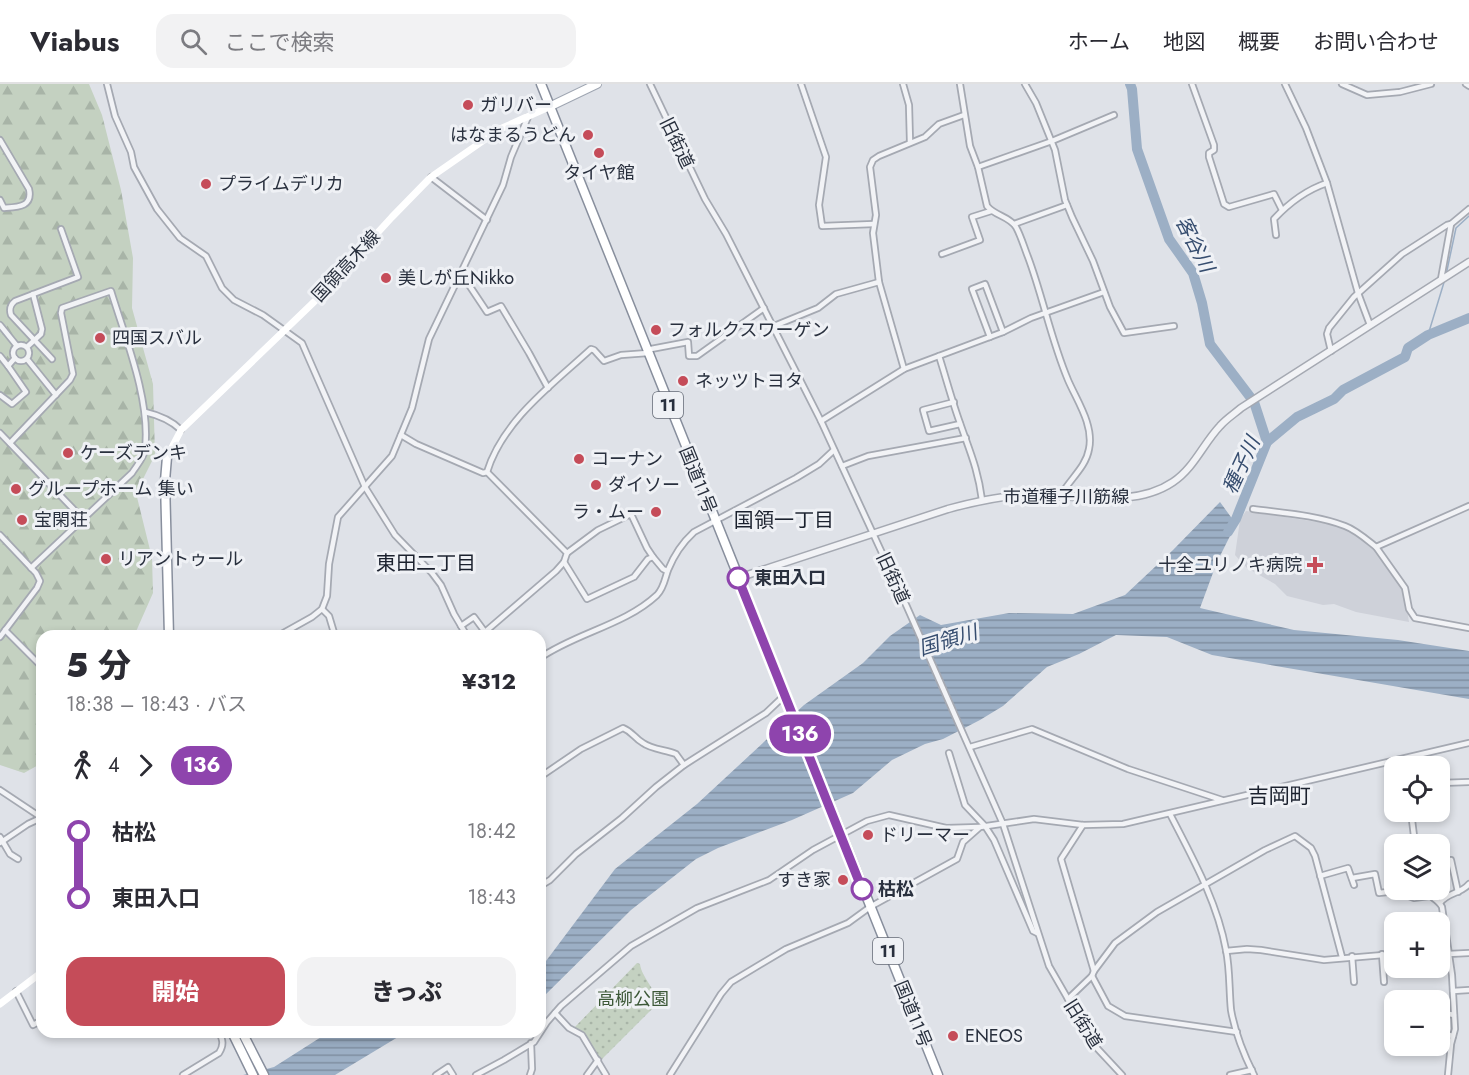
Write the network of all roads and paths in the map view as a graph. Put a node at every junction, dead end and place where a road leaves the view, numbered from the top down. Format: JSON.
{"nodes":[{"id":1,"x":107,"y":84,"type":"edge"},
{"id":2,"x":541,"y":84,"type":"edge"},
{"id":3,"x":597,"y":84,"type":"edge"},
{"id":4,"x":650,"y":84,"type":"edge"},
{"id":5,"x":801,"y":84,"type":"edge"},
{"id":6,"x":903,"y":84,"type":"edge"},
{"id":7,"x":960,"y":84,"type":"edge"},
{"id":8,"x":1025,"y":84,"type":"edge"},
{"id":9,"x":1192,"y":84,"type":"edge"},
{"id":10,"x":1285,"y":84,"type":"edge"},
{"id":11,"x":1342,"y":84,"type":"edge"},
{"id":12,"x":1431,"y":84,"type":"edge"},
{"id":13,"x":551,"y":106,"type":"junction"},
{"id":14,"x":964,"y":115,"type":"junction"},
{"id":15,"x":1114,"y":115,"type":"dead end"},
{"id":16,"x":528,"y":117,"type":"junction"},
{"id":17,"x":0,"y":140,"type":"edge"},
{"id":18,"x":1052,"y":141,"type":"junction"},
{"id":19,"x":910,"y":142,"type":"junction"},
{"id":20,"x":978,"y":167,"type":"junction"},
{"id":21,"x":432,"y":177,"type":"junction"},
{"id":22,"x":1327,"y":183,"type":"junction"},
{"id":23,"x":0,"y":200,"type":"edge"},
{"id":24,"x":1067,"y":205,"type":"junction"},
{"id":25,"x":1469,"y":209,"type":"edge"},
{"id":26,"x":1282,"y":210,"type":"junction"},
{"id":27,"x":991,"y":211,"type":"junction"},
{"id":28,"x":487,"y":220,"type":"junction"},
{"id":29,"x":874,"y":224,"type":"junction"},
{"id":30,"x":1014,"y":224,"type":"junction"},
{"id":31,"x":1451,"y":224,"type":"junction"},
{"id":32,"x":61,"y":229,"type":"dead end"},
{"id":33,"x":1276,"y":235,"type":"dead end"},
{"id":34,"x":942,"y":254,"type":"dead end"},
{"id":35,"x":1469,"y":262,"type":"edge"},
{"id":36,"x":461,"y":273,"type":"junction"},
{"id":37,"x":1441,"y":279,"type":"junction"},
{"id":38,"x":879,"y":282,"type":"junction"},
{"id":39,"x":1104,"y":292,"type":"junction"},
{"id":40,"x":1358,"y":293,"type":"junction"},
{"id":41,"x":33,"y":294,"type":"junction"},
{"id":42,"x":764,"y":308,"type":"junction"},
{"id":43,"x":1046,"y":313,"type":"junction"},
{"id":44,"x":0,"y":326,"type":"edge"},
{"id":45,"x":774,"y":326,"type":"junction"},
{"id":46,"x":1174,"y":326,"type":"dead end"},
{"id":47,"x":1371,"y":326,"type":"junction"},
{"id":48,"x":283,"y":330,"type":"junction"},
{"id":49,"x":1003,"y":332,"type":"junction"},
{"id":50,"x":990,"y":337,"type":"junction"},
{"id":51,"x":34,"y":341,"type":"junction"},
{"id":52,"x":17,"y":346,"type":"junction"},
{"id":53,"x":27,"y":347,"type":"junction"},
{"id":54,"x":1331,"y":351,"type":"junction"},
{"id":55,"x":648,"y":353,"type":"junction"},
{"id":56,"x":0,"y":356,"type":"edge"},
{"id":57,"x":939,"y":356,"type":"junction"},
{"id":58,"x":15,"y":358,"type":"junction"},
{"id":59,"x":27,"y":359,"type":"junction"},
{"id":60,"x":52,"y":359,"type":"dead end"},
{"id":61,"x":8,"y":366,"type":"junction"},
{"id":62,"x":904,"y":369,"type":"junction"},
{"id":63,"x":548,"y":388,"type":"junction"},
{"id":64,"x":0,"y":395,"type":"edge"},
{"id":65,"x":56,"y":395,"type":"junction"},
{"id":66,"x":954,"y":402,"type":"junction"},
{"id":67,"x":145,"y":412,"type":"junction"},
{"id":68,"x":821,"y":421,"type":"junction"},
{"id":69,"x":960,"y":424,"type":"junction"},
{"id":70,"x":181,"y":430,"type":"junction"},
{"id":71,"x":0,"y":433,"type":"edge"},
{"id":72,"x":402,"y":435,"type":"junction"},
{"id":73,"x":966,"y":438,"type":"junction"},
{"id":74,"x":10,"y":443,"type":"junction"},
{"id":75,"x":834,"y":450,"type":"junction"},
{"id":76,"x":167,"y":457,"type":"joint"},
{"id":77,"x":842,"y":466,"type":"junction"},
{"id":78,"x":488,"y":472,"type":"junction"},
{"id":79,"x":365,"y":486,"type":"junction"},
{"id":80,"x":1061,"y":495,"type":"junction"},
{"id":81,"x":982,"y":500,"type":"junction"},
{"id":82,"x":1469,"y":506,"type":"edge"},
{"id":83,"x":1253,"y":509,"type":"dead end"},
{"id":84,"x":83,"y":519,"type":"junction"},
{"id":85,"x":715,"y":521,"type":"junction"},
{"id":86,"x":873,"y":533,"type":"junction"},
{"id":87,"x":0,"y":535,"type":"edge"},
{"id":88,"x":1376,"y":546,"type":"junction"},
{"id":89,"x":567,"y":553,"type":"junction"},
{"id":90,"x":653,"y":557,"type":"junction"},
{"id":91,"x":564,"y":562,"type":"junction"},
{"id":92,"x":31,"y":568,"type":"junction"},
{"id":93,"x":667,"y":571,"type":"junction"},
{"id":94,"x":738,"y":578,"type":"junction"},
{"id":95,"x":322,"y":609,"type":"junction"},
{"id":96,"x":461,"y":626,"type":"junction"},
{"id":97,"x":1469,"y":628,"type":"edge"},
{"id":98,"x":5,"y":630,"type":"junction"},
{"id":99,"x":169,"y":630,"type":"edge"},
{"id":100,"x":289,"y":630,"type":"edge"},
{"id":101,"x":333,"y":630,"type":"edge"},
{"id":102,"x":463,"y":630,"type":"edge"},
{"id":103,"x":484,"y":630,"type":"edge"},
{"id":104,"x":487,"y":630,"type":"edge"},
{"id":105,"x":0,"y":637,"type":"edge"},
{"id":106,"x":546,"y":654,"type":"edge"},
{"id":107,"x":36,"y":661,"type":"edge"},
{"id":108,"x":786,"y":699,"type":"junction"},
{"id":109,"x":1469,"y":743,"type":"edge"},
{"id":110,"x":969,"y":745,"type":"junction"},
{"id":111,"x":949,"y":753,"type":"dead end"},
{"id":112,"x":1413,"y":756,"type":"edge"},
{"id":113,"x":1384,"y":763,"type":"edge"},
{"id":114,"x":684,"y":765,"type":"junction"},
{"id":115,"x":546,"y":773,"type":"edge"},
{"id":116,"x":1469,"y":782,"type":"edge"},
{"id":117,"x":1450,"y":783,"type":"edge"},
{"id":118,"x":0,"y":790,"type":"edge"},
{"id":119,"x":1222,"y":800,"type":"junction"},
{"id":120,"x":36,"y":814,"type":"edge"},
{"id":121,"x":1170,"y":814,"type":"junction"},
{"id":122,"x":36,"y":821,"type":"edge"},
{"id":123,"x":1004,"y":824,"type":"junction"},
{"id":124,"x":1083,"y":825,"type":"junction"},
{"id":125,"x":983,"y":827,"type":"junction"},
{"id":126,"x":840,"y":831,"type":"junction"},
{"id":127,"x":0,"y":840,"type":"edge"},
{"id":128,"x":18,"y":859,"type":"dead end"},
{"id":129,"x":1451,"y":860,"type":"dead end"},
{"id":130,"x":1320,"y":876,"type":"junction"},
{"id":131,"x":1352,"y":878,"type":"junction"},
{"id":132,"x":546,"y":882,"type":"edge"},
{"id":133,"x":1469,"y":884,"type":"edge"},
{"id":134,"x":1206,"y":885,"type":"junction"},
{"id":135,"x":1354,"y":885,"type":"dead end"},
{"id":136,"x":1384,"y":892,"type":"edge"},
{"id":137,"x":1458,"y":892,"type":"junction"},
{"id":138,"x":1434,"y":900,"type":"edge"},
{"id":139,"x":1440,"y":903,"type":"junction"},
{"id":140,"x":870,"y":907,"type":"junction"},
{"id":141,"x":1442,"y":912,"type":"edge"},
{"id":142,"x":1038,"y":933,"type":"junction"},
{"id":143,"x":1227,"y":951,"type":"junction"},
{"id":144,"x":1469,"y":953,"type":"edge"},
{"id":145,"x":1382,"y":954,"type":"joint"},
{"id":146,"x":1450,"y":954,"type":"edge"},
{"id":147,"x":1352,"y":956,"type":"junction"},
{"id":148,"x":1342,"y":957,"type":"junction"},
{"id":149,"x":1450,"y":969,"type":"edge"},
{"id":150,"x":1093,"y":974,"type":"junction"},
{"id":151,"x":36,"y":976,"type":"edge"},
{"id":152,"x":1354,"y":982,"type":"dead end"},
{"id":153,"x":1384,"y":982,"type":"dead end"},
{"id":154,"x":1469,"y":990,"type":"edge"},
{"id":155,"x":16,"y":991,"type":"junction"},
{"id":156,"x":1453,"y":991,"type":"junction"},
{"id":157,"x":1068,"y":999,"type":"junction"},
{"id":158,"x":0,"y":1004,"type":"edge"},
{"id":159,"x":555,"y":1013,"type":"junction"},
{"id":160,"x":1450,"y":1014,"type":"edge"},
{"id":161,"x":1454,"y":1015,"type":"junction"},
{"id":162,"x":36,"y":1023,"type":"edge"},
{"id":163,"x":546,"y":1026,"type":"edge"},
{"id":164,"x":1237,"y":1032,"type":"junction"},
{"id":165,"x":1450,"y":1036,"type":"edge"},
{"id":166,"x":1453,"y":1036,"type":"junction"},
{"id":167,"x":222,"y":1038,"type":"edge"},
{"id":168,"x":237,"y":1038,"type":"edge"},
{"id":169,"x":243,"y":1038,"type":"edge"},
{"id":170,"x":537,"y":1038,"type":"edge"},
{"id":171,"x":531,"y":1043,"type":"junction"},
{"id":172,"x":244,"y":1047,"type":"junction"},
{"id":173,"x":598,"y":1060,"type":"junction"},
{"id":174,"x":1253,"y":1072,"type":"edge"},
{"id":175,"x":183,"y":1075,"type":"edge"},
{"id":176,"x":254,"y":1075,"type":"edge"},
{"id":177,"x":264,"y":1075,"type":"edge"},
{"id":178,"x":436,"y":1075,"type":"edge"},
{"id":179,"x":453,"y":1075,"type":"edge"},
{"id":180,"x":476,"y":1075,"type":"edge"},
{"id":181,"x":530,"y":1075,"type":"edge"},
{"id":182,"x":587,"y":1075,"type":"edge"},
{"id":183,"x":606,"y":1075,"type":"edge"},
{"id":184,"x":670,"y":1075,"type":"edge"},
{"id":185,"x":937,"y":1075,"type":"edge"},
{"id":186,"x":1122,"y":1075,"type":"edge"},
{"id":187,"x":1230,"y":1075,"type":"edge"},
{"id":188,"x":1448,"y":1075,"type":"edge"}],
"edges":[{"from":1,"to":48,"type":"street"},
{"from":2,"to":13,"type":"highway","name":"国道11号","number":"11"},
{"from":3,"to":13,"type":"main road"},
{"from":4,"to":42,"type":"street","name":"旧街道"},
{"from":5,"to":29,"type":"street"},
{"from":6,"to":19,"type":"street"},
{"from":7,"to":14,"type":"street"},
{"from":8,"to":18,"type":"street"},
{"from":9,"to":26,"type":"street"},
{"from":10,"to":22,"type":"street"},
{"from":11,"to":12,"type":"street"},
{"from":13,"to":16,"type":"main road","name":"国領高木線"},
{"from":13,"to":55,"type":"highway","name":"国道11号","number":"11"},
{"from":14,"to":19,"type":"street"},
{"from":14,"to":20,"type":"street"},
{"from":15,"to":18,"type":"street"},
{"from":16,"to":21,"type":"main road","name":"国領高木線"},
{"from":16,"to":28,"type":"street"},
{"from":17,"to":23,"type":"street"},
{"from":18,"to":20,"type":"street"},
{"from":18,"to":24,"type":"street"},
{"from":19,"to":29,"type":"street"},
{"from":20,"to":27,"type":"street"},
{"from":21,"to":28,"type":"street"},
{"from":21,"to":48,"type":"main road","name":"国領高木線"},
{"from":22,"to":26,"type":"street"},
{"from":22,"to":40,"type":"street"},
{"from":24,"to":30,"type":"street"},
{"from":24,"to":39,"type":"street"},
{"from":25,"to":31,"type":"street"},
{"from":26,"to":33,"type":"street"},
{"from":27,"to":30,"type":"street"},
{"from":27,"to":34,"type":"street"},
{"from":28,"to":36,"type":"street"},
{"from":29,"to":38,"type":"street"},
{"from":30,"to":43,"type":"street"},
{"from":31,"to":37,"type":"street"},
{"from":31,"to":40,"type":"street"},
{"from":32,"to":41,"type":"street"},
{"from":35,"to":37,"type":"street","name":"市道種子川筋線"},
{"from":36,"to":63,"type":"street"},
{"from":36,"to":72,"type":"street"},
{"from":37,"to":47,"type":"street","name":"市道種子川筋線"},
{"from":38,"to":45,"type":"street"},
{"from":38,"to":62,"type":"street"},
{"from":39,"to":43,"type":"street"},
{"from":39,"to":46,"type":"street"},
{"from":40,"to":47,"type":"street"},
{"from":40,"to":54,"type":"street"},
{"from":41,"to":51,"type":"street"},
{"from":41,"to":51,"type":"street"},
{"from":42,"to":45,"type":"street","name":"旧街道"},
{"from":42,"to":55,"type":"street"},
{"from":43,"to":49,"type":"street"},
{"from":43,"to":80,"type":"street"},
{"from":44,"to":52,"type":"street"},
{"from":45,"to":68,"type":"street","name":"旧街道"},
{"from":47,"to":54,"type":"street","name":"市道種子川筋線"},
{"from":48,"to":70,"type":"main road","name":"国領高木線"},
{"from":48,"to":79,"type":"street"},
{"from":49,"to":50,"type":"street"},
{"from":49,"to":50,"type":"street"},
{"from":50,"to":57,"type":"street"},
{"from":51,"to":53,"type":"street"},
{"from":51,"to":60,"type":"street"},
{"from":52,"to":53,"type":"street"},
{"from":52,"to":58,"type":"street"},
{"from":53,"to":59,"type":"street"},
{"from":54,"to":80,"type":"street","name":"市道種子川筋線"},
{"from":55,"to":63,"type":"street"},
{"from":55,"to":85,"type":"highway","name":"国道11号","number":"11"},
{"from":56,"to":61,"type":"street"},
{"from":57,"to":62,"type":"street"},
{"from":57,"to":66,"type":"street"},
{"from":58,"to":59,"type":"street"},
{"from":58,"to":61,"type":"street"},
{"from":59,"to":65,"type":"street"},
{"from":61,"to":64,"type":"street"},
{"from":62,"to":68,"type":"street"},
{"from":63,"to":78,"type":"street"},
{"from":65,"to":67,"type":"street"},
{"from":65,"to":74,"type":"street"},
{"from":66,"to":69,"type":"street"},
{"from":66,"to":69,"type":"street"},
{"from":67,"to":70,"type":"street"},
{"from":67,"to":84,"type":"street"},
{"from":68,"to":75,"type":"street","name":"旧街道"},
{"from":69,"to":73,"type":"street"},
{"from":70,"to":76,"type":"main road","name":"国領高木線"},
{"from":71,"to":74,"type":"street"},
{"from":72,"to":78,"type":"street"},
{"from":72,"to":79,"type":"street"},
{"from":73,"to":77,"type":"street"},
{"from":73,"to":81,"type":"street"},
{"from":74,"to":84,"type":"street"},
{"from":75,"to":77,"type":"street","name":"旧街道"},
{"from":75,"to":85,"type":"street"},
{"from":76,"to":99,"type":"highway"},
{"from":77,"to":86,"type":"street","name":"旧街道"},
{"from":78,"to":89,"type":"street"},
{"from":79,"to":95,"type":"street"},
{"from":79,"to":96,"type":"street"},
{"from":80,"to":81,"type":"street","name":"市道種子川筋線"},
{"from":81,"to":86,"type":"street","name":"市道種子川筋線"},
{"from":82,"to":88,"type":"street"},
{"from":83,"to":88,"type":"street"},
{"from":84,"to":92,"type":"street"},
{"from":85,"to":93,"type":"street"},
{"from":85,"to":94,"type":"highway","name":"国道11号","number":"11"},
{"from":86,"to":94,"type":"street","name":"市道種子川筋線"},
{"from":86,"to":110,"type":"street","name":"旧街道"},
{"from":87,"to":92,"type":"street"},
{"from":88,"to":97,"type":"street"},
{"from":89,"to":90,"type":"street"},
{"from":89,"to":91,"type":"street"},
{"from":90,"to":91,"type":"street"},
{"from":90,"to":93,"type":"street"},
{"from":91,"to":104,"type":"street"},
{"from":92,"to":98,"type":"street"},
{"from":93,"to":106,"type":"street"},
{"from":94,"to":108,"type":"highway","name":"国道11号","number":"11"},
{"from":95,"to":100,"type":"street"},
{"from":95,"to":101,"type":"street"},
{"from":96,"to":102,"type":"street"},
{"from":96,"to":103,"type":"street"},
{"from":98,"to":105,"type":"street"},
{"from":98,"to":107,"type":"street"},
{"from":108,"to":114,"type":"street"},
{"from":108,"to":126,"type":"highway","name":"国道11号","number":"11"},
{"from":109,"to":112,"type":"street"},
{"from":110,"to":119,"type":"street"},
{"from":110,"to":123,"type":"street","name":"旧街道"},
{"from":111,"to":125,"type":"street"},
{"from":113,"to":119,"type":"street"},
{"from":114,"to":115,"type":"street"},
{"from":114,"to":132,"type":"street"},
{"from":116,"to":117,"type":"street"},
{"from":118,"to":120,"type":"street"},
{"from":119,"to":121,"type":"street"},
{"from":121,"to":124,"type":"street"},
{"from":121,"to":134,"type":"street"},
{"from":122,"to":127,"type":"street"},
{"from":123,"to":124,"type":"street"},
{"from":123,"to":125,"type":"street"},
{"from":123,"to":142,"type":"street","name":"旧街道"},
{"from":124,"to":150,"type":"street"},
{"from":125,"to":126,"type":"street"},
{"from":125,"to":140,"type":"street"},
{"from":125,"to":142,"type":"street"},
{"from":126,"to":140,"type":"highway","name":"国道11号","number":"11"},
{"from":126,"to":159,"type":"street"},
{"from":127,"to":128,"type":"street"},
{"from":129,"to":137,"type":"street"},
{"from":130,"to":131,"type":"street"},
{"from":130,"to":134,"type":"street"},
{"from":130,"to":148,"type":"street"},
{"from":131,"to":135,"type":"street"},
{"from":131,"to":136,"type":"street"},
{"from":133,"to":137,"type":"street"},
{"from":134,"to":143,"type":"street"},
{"from":134,"to":150,"type":"street"},
{"from":137,"to":139,"type":"street"},
{"from":138,"to":139,"type":"street"},
{"from":139,"to":141,"type":"street"},
{"from":140,"to":184,"type":"street"},
{"from":140,"to":185,"type":"highway","name":"国道11号","number":"11"},
{"from":142,"to":157,"type":"street","name":"旧街道"},
{"from":143,"to":148,"type":"street"},
{"from":143,"to":164,"type":"street"},
{"from":144,"to":146,"type":"street"},
{"from":145,"to":147,"type":"street"},
{"from":145,"to":153,"type":"street"},
{"from":147,"to":148,"type":"street"},
{"from":147,"to":152,"type":"street"},
{"from":149,"to":156,"type":"street"},
{"from":150,"to":157,"type":"street"},
{"from":150,"to":164,"type":"street"},
{"from":151,"to":155,"type":"main road"},
{"from":154,"to":156,"type":"street"},
{"from":155,"to":158,"type":"main road"},
{"from":155,"to":162,"type":"street"},
{"from":156,"to":161,"type":"street"},
{"from":157,"to":186,"type":"street","name":"旧街道"},
{"from":159,"to":163,"type":"street"},
{"from":159,"to":173,"type":"street"},
{"from":160,"to":161,"type":"street"},
{"from":161,"to":166,"type":"street"},
{"from":164,"to":174,"type":"street"},
{"from":165,"to":166,"type":"street"},
{"from":166,"to":188,"type":"street"},
{"from":167,"to":175,"type":"street"},
{"from":168,"to":172,"type":"highway"},
{"from":169,"to":172,"type":"highway"},
{"from":170,"to":171,"type":"street"},
{"from":171,"to":180,"type":"street"},
{"from":171,"to":181,"type":"street"},
{"from":172,"to":176,"type":"highway"},
{"from":172,"to":177,"type":"highway"},
{"from":173,"to":182,"type":"street"},
{"from":173,"to":183,"type":"street"},
{"from":174,"to":187,"type":"street"},
{"from":178,"to":179,"type":"street"}]}
